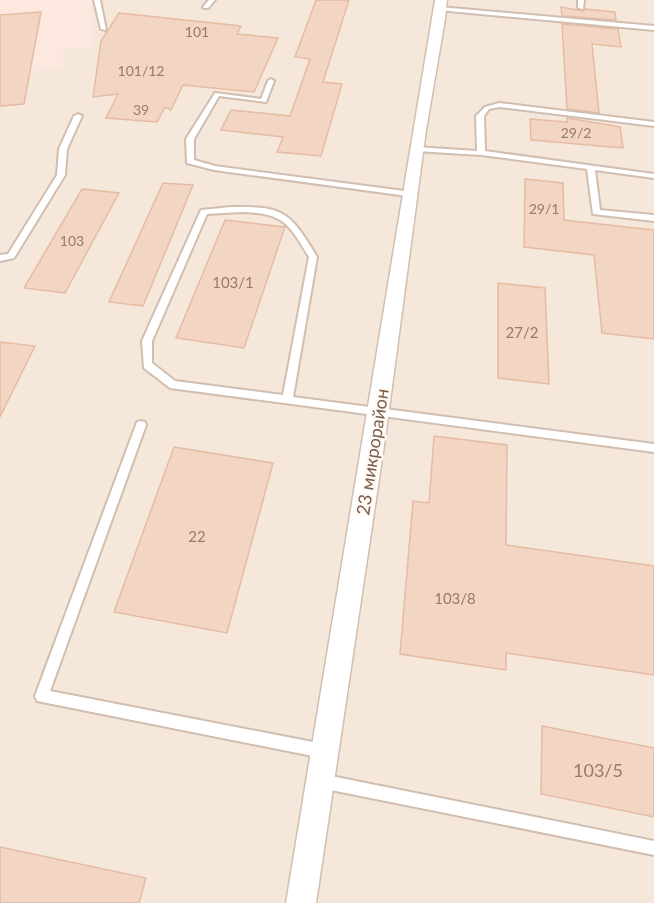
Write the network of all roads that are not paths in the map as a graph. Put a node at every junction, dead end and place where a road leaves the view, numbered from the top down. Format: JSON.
{"nodes":[{"id":1,"x":97,"y":0,"type":"edge"},
{"id":2,"x":212,"y":0,"type":"edge"},
{"id":3,"x":581,"y":0,"type":"edge"},
{"id":4,"x":441,"y":5,"type":"edge"},
{"id":5,"x":206,"y":7,"type":"dead end"},
{"id":6,"x":581,"y":8,"type":"dead end"},
{"id":7,"x":654,"y":28,"type":"edge"},
{"id":8,"x":104,"y":29,"type":"dead end"},
{"id":9,"x":271,"y":81,"type":"dead end"},
{"id":10,"x":78,"y":116,"type":"dead end"},
{"id":11,"x":654,"y":124,"type":"edge"},
{"id":12,"x":416,"y":149,"type":"junction"},
{"id":13,"x":481,"y":153,"type":"junction"},
{"id":14,"x":591,"y":170,"type":"junction"},
{"id":15,"x":654,"y":176,"type":"edge"},
{"id":16,"x":412,"y":195,"type":"junction"},
{"id":17,"x":654,"y":218,"type":"edge"},
{"id":18,"x":0,"y":258,"type":"edge"},
{"id":19,"x":289,"y":401,"type":"junction"},
{"id":20,"x":380,"y":411,"type":"junction"},
{"id":21,"x":141,"y":425,"type":"dead end"},
{"id":22,"x":654,"y":448,"type":"edge"},
{"id":23,"x":326,"y":751,"type":"junction"},
{"id":24,"x":321,"y":782,"type":"junction"},
{"id":25,"x":654,"y":848,"type":"edge"},
{"id":26,"x":301,"y":903,"type":"edge"}],
"edges":[{"from":1,"to":8,"type":"lane"},
{"from":2,"to":5,"type":"lane"},
{"from":3,"to":6,"type":"lane"},
{"from":4,"to":7,"type":"lane"},
{"from":4,"to":12,"type":"street","name":"23 микрорайон"},
{"from":9,"to":16,"type":"lane"},
{"from":10,"to":18,"type":"lane"},
{"from":11,"to":13,"type":"lane"},
{"from":12,"to":13,"type":"lane"},
{"from":12,"to":16,"type":"street","name":"23 микрорайон"},
{"from":13,"to":14,"type":"lane"},
{"from":14,"to":15,"type":"lane"},
{"from":14,"to":17,"type":"lane"},
{"from":16,"to":20,"type":"street","name":"23 микрорайон"},
{"from":19,"to":19,"type":"lane"},
{"from":19,"to":20,"type":"lane"},
{"from":20,"to":22,"type":"lane"},
{"from":20,"to":23,"type":"street","name":"23 микрорайон"},
{"from":21,"to":23,"type":"lane"},
{"from":23,"to":24,"type":"street","name":"23 микрорайон"},
{"from":24,"to":25,"type":"lane"},
{"from":24,"to":26,"type":"street","name":"23 микрорайон"}]}
